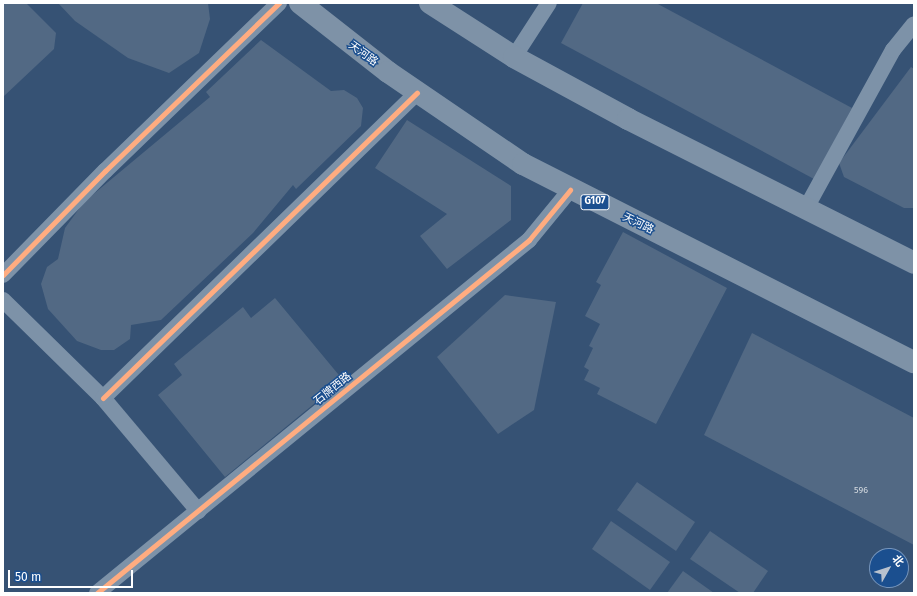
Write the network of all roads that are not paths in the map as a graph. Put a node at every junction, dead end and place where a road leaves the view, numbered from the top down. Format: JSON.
{"nodes":[{"id":1,"x":279,"y":3,"type":"edge"},
{"id":2,"x":300,"y":3,"type":"edge"},
{"id":3,"x":430,"y":3,"type":"edge"},
{"id":4,"x":549,"y":3,"type":"edge"},
{"id":5,"x":914,"y":24,"type":"edge"},
{"id":6,"x":514,"y":57,"type":"junction"},
{"id":7,"x":417,"y":93,"type":"junction"},
{"id":8,"x":570,"y":190,"type":"junction"},
{"id":9,"x":805,"y":210,"type":"junction"},
{"id":10,"x":914,"y":263,"type":"edge"},
{"id":11,"x":3,"y":275,"type":"edge"},
{"id":12,"x":3,"y":300,"type":"edge"},
{"id":13,"x":914,"y":362,"type":"edge"},
{"id":14,"x":103,"y":398,"type":"junction"},
{"id":15,"x":198,"y":512,"type":"junction"},
{"id":16,"x":97,"y":593,"type":"edge"}],
"edges":[{"from":1,"to":11,"type":"street"},
{"from":2,"to":7,"type":"highway","name":"天河路","number":"G107"},
{"from":3,"to":6,"type":"highway"},
{"from":4,"to":6,"type":"street"},
{"from":5,"to":9,"type":"street"},
{"from":6,"to":9,"type":"highway"},
{"from":7,"to":8,"type":"highway","name":"天河路","number":"G107"},
{"from":7,"to":14,"type":"street"},
{"from":8,"to":13,"type":"highway","name":"天河路","number":"G107"},
{"from":8,"to":15,"type":"street","name":"石牌西路"},
{"from":9,"to":10,"type":"highway"},
{"from":12,"to":14,"type":"street"},
{"from":14,"to":15,"type":"street"},
{"from":15,"to":16,"type":"street","name":"石牌西路"}]}
